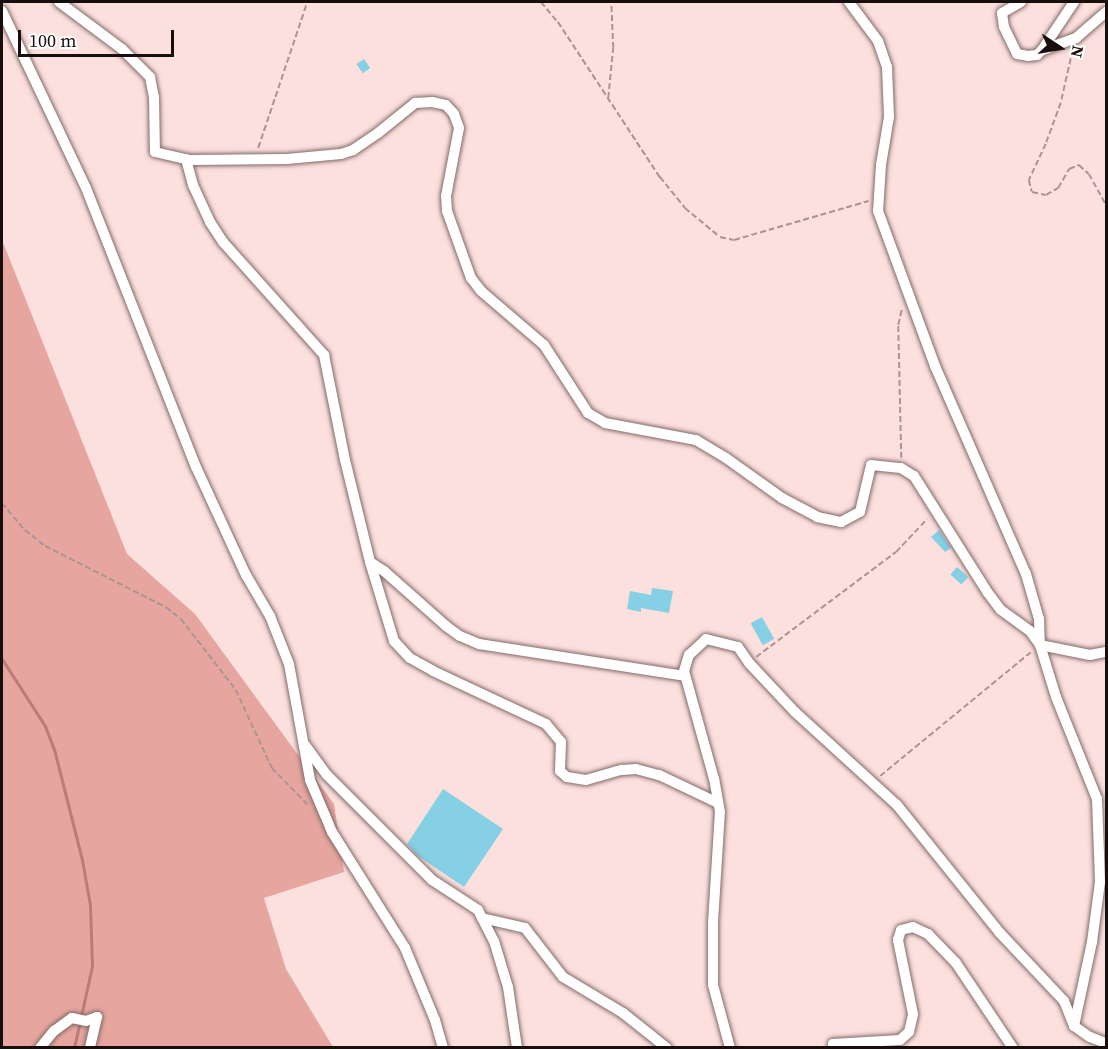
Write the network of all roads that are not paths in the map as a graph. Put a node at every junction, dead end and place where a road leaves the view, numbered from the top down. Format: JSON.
{"nodes":[{"id":1,"x":59,"y":2,"type":"edge"},
{"id":2,"x":849,"y":2,"type":"edge"},
{"id":3,"x":1021,"y":2,"type":"edge"},
{"id":4,"x":1074,"y":2,"type":"edge"},
{"id":5,"x":2,"y":11,"type":"edge"},
{"id":6,"x":1107,"y":12,"type":"edge"},
{"id":7,"x":1042,"y":50,"type":"junction"},
{"id":8,"x":186,"y":159,"type":"junction"},
{"id":9,"x":370,"y":562,"type":"junction"},
{"id":10,"x":1040,"y":645,"type":"junction"},
{"id":11,"x":1107,"y":652,"type":"edge"},
{"id":12,"x":685,"y":676,"type":"junction"},
{"id":13,"x":303,"y":742,"type":"junction"},
{"id":14,"x":718,"y":803,"type":"junction"},
{"id":15,"x":482,"y":918,"type":"junction"},
{"id":16,"x":1074,"y":1026,"type":"junction"},
{"id":17,"x":1107,"y":1043,"type":"edge"},
{"id":18,"x":40,"y":1047,"type":"edge"},
{"id":19,"x":90,"y":1047,"type":"edge"},
{"id":20,"x":443,"y":1047,"type":"edge"},
{"id":21,"x":517,"y":1047,"type":"edge"},
{"id":22,"x":667,"y":1047,"type":"edge"},
{"id":23,"x":730,"y":1047,"type":"edge"},
{"id":24,"x":836,"y":1047,"type":"edge"},
{"id":25,"x":1013,"y":1047,"type":"edge"}],
"edges":[{"from":1,"to":8,"type":"street"},
{"from":2,"to":10,"type":"street"},
{"from":3,"to":7,"type":"street"},
{"from":4,"to":7,"type":"street"},
{"from":5,"to":13,"type":"street"},
{"from":6,"to":7,"type":"street"},
{"from":8,"to":9,"type":"street"},
{"from":8,"to":10,"type":"street"},
{"from":9,"to":12,"type":"street"},
{"from":9,"to":14,"type":"street"},
{"from":10,"to":11,"type":"street"},
{"from":10,"to":16,"type":"street"},
{"from":12,"to":14,"type":"street"},
{"from":12,"to":16,"type":"street"},
{"from":13,"to":15,"type":"street"},
{"from":13,"to":20,"type":"street"},
{"from":14,"to":23,"type":"street"},
{"from":15,"to":21,"type":"street"},
{"from":15,"to":22,"type":"street"},
{"from":16,"to":17,"type":"street"},
{"from":18,"to":19,"type":"street"},
{"from":24,"to":25,"type":"street"}]}
